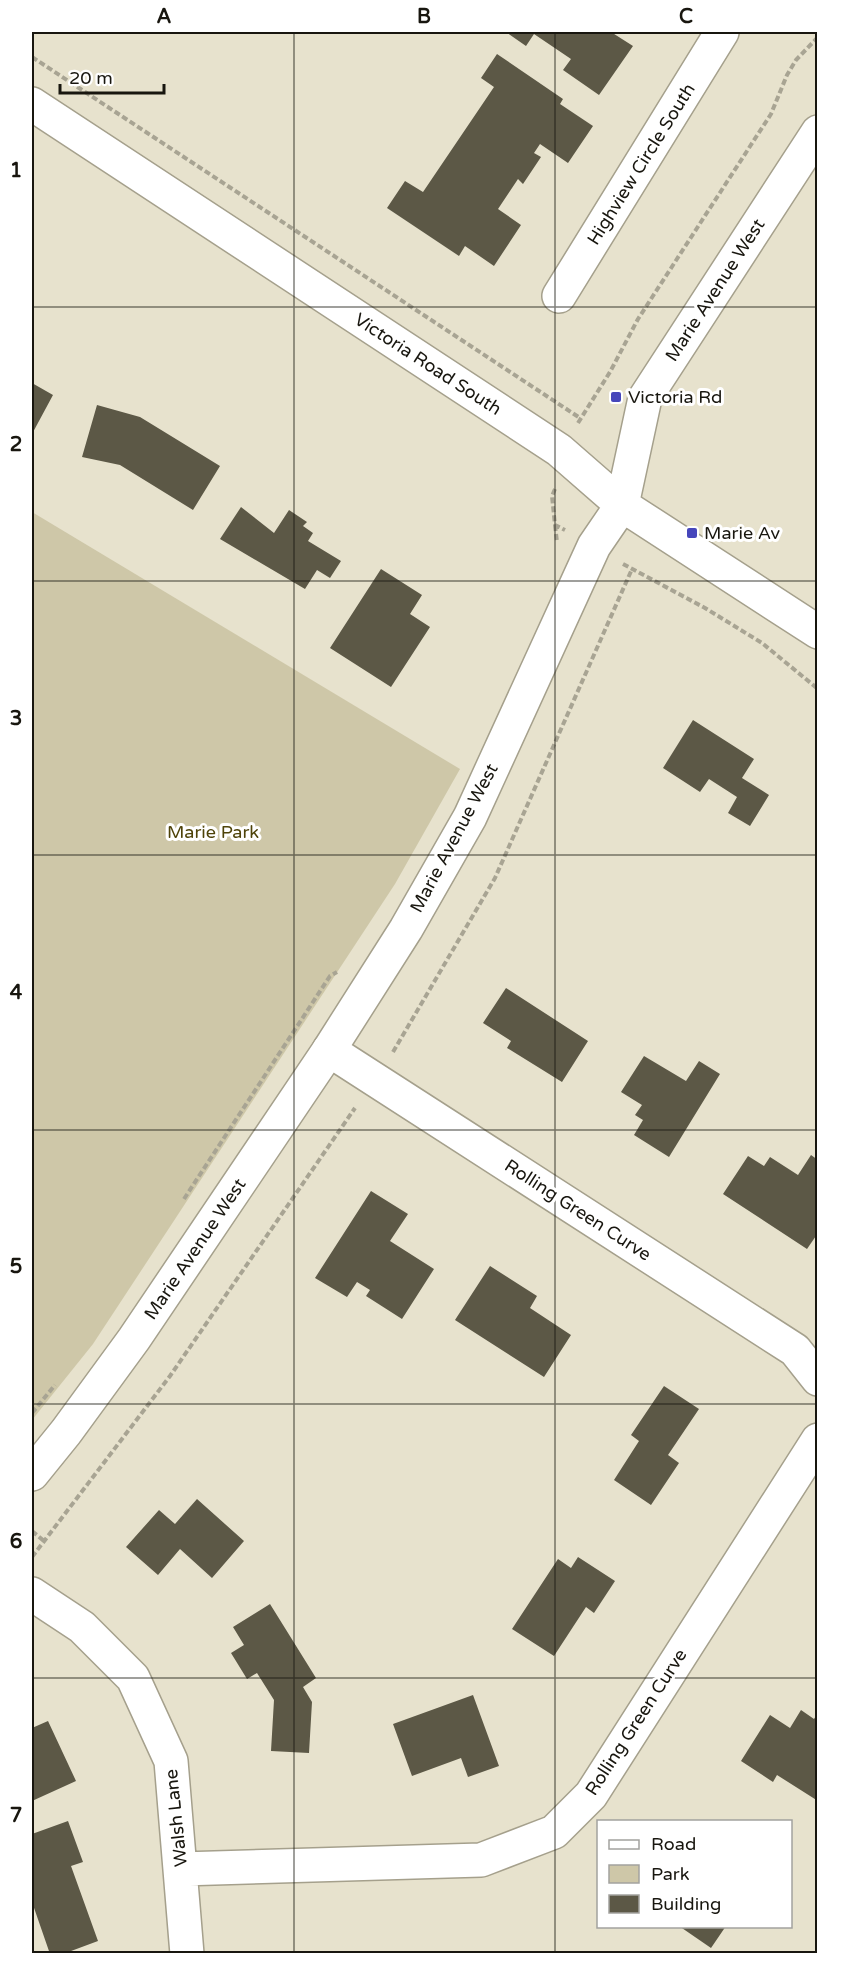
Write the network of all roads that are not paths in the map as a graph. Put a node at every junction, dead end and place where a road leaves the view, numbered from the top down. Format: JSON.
{"nodes":[{"id":1,"x":722,"y":32,"type":"edge"},
{"id":2,"x":32,"y":104,"type":"edge"},
{"id":3,"x":818,"y":132,"type":"edge"},
{"id":4,"x":559,"y":296,"type":"dead end"},
{"id":5,"x":622,"y":505,"type":"junction"},
{"id":6,"x":818,"y":632,"type":"edge"},
{"id":7,"x":329,"y":1050,"type":"junction"},
{"id":8,"x":818,"y":1379,"type":"edge"},
{"id":9,"x":818,"y":1440,"type":"edge"},
{"id":10,"x":32,"y":1473,"type":"edge"},
{"id":11,"x":32,"y":1594,"type":"edge"},
{"id":12,"x":181,"y":1869,"type":"junction"},
{"id":13,"x":187,"y":1953,"type":"edge"}],
"edges":[{"from":1,"to":4,"type":"street","name":"Highview Circle South"},
{"from":2,"to":5,"type":"street","name":"Victoria Road South"},
{"from":3,"to":5,"type":"street","name":"Marie Avenue West"},
{"from":5,"to":6,"type":"street","name":"Victoria Road South"},
{"from":5,"to":7,"type":"street","name":"Marie Avenue West"},
{"from":7,"to":8,"type":"street","name":"Rolling Green Curve"},
{"from":7,"to":10,"type":"street","name":"Marie Avenue West"},
{"from":9,"to":12,"type":"street","name":"Rolling Green Curve"},
{"from":11,"to":12,"type":"street","name":"Walsh Lane"},
{"from":12,"to":13,"type":"street","name":"Walsh Lane"}]}
